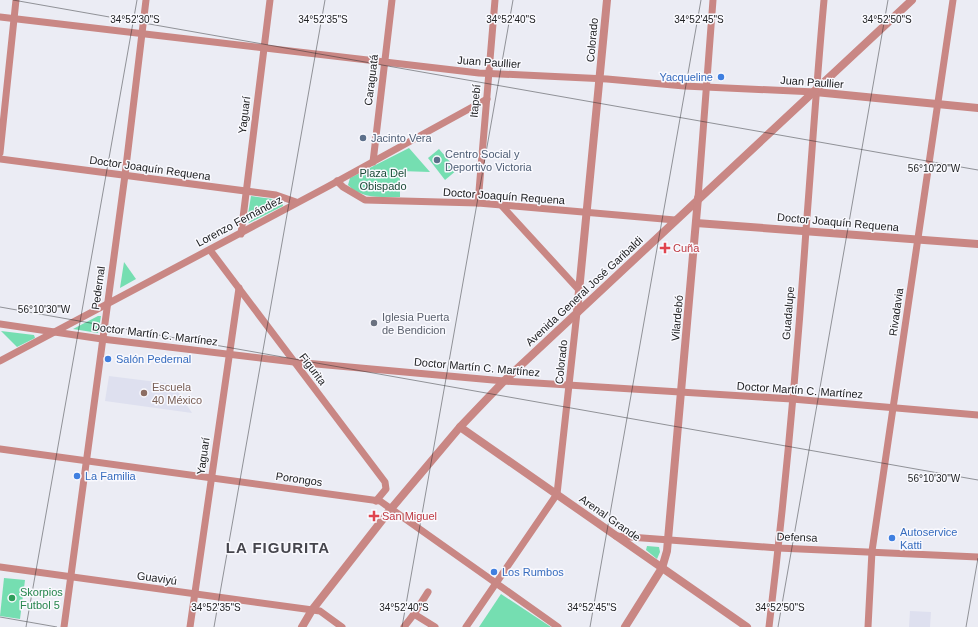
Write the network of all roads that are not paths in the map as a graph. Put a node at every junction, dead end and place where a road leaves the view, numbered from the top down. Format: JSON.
{"nodes":[{"id":1,"x":16,"y":0,"type":"edge"},
{"id":2,"x":146,"y":0,"type":"edge"},
{"id":3,"x":270,"y":0,"type":"edge"},
{"id":4,"x":392,"y":0,"type":"edge"},
{"id":5,"x":495,"y":0,"type":"edge"},
{"id":6,"x":607,"y":0,"type":"edge"},
{"id":7,"x":713,"y":0,"type":"edge"},
{"id":8,"x":824,"y":0,"type":"edge"},
{"id":9,"x":912,"y":0,"type":"edge"},
{"id":10,"x":952,"y":0,"type":"edge"},
{"id":11,"x":0,"y":17,"type":"edge"},
{"id":12,"x":15,"y":19,"type":"junction"},
{"id":13,"x":142,"y":35,"type":"junction"},
{"id":14,"x":264,"y":48,"type":"junction"},
{"id":15,"x":384,"y":63,"type":"junction"},
{"id":16,"x":489,"y":74,"type":"junction"},
{"id":17,"x":600,"y":79,"type":"junction"},
{"id":18,"x":707,"y":87,"type":"junction"},
{"id":19,"x":815,"y":92,"type":"junction"},
{"id":20,"x":487,"y":99,"type":"junction"},
{"id":21,"x":937,"y":104,"type":"junction"},
{"id":22,"x":978,"y":108,"type":"edge"},
{"id":23,"x":0,"y":153,"type":"edge"},
{"id":24,"x":0,"y":159,"type":"edge"},
{"id":25,"x":373,"y":162,"type":"junction"},
{"id":26,"x":125,"y":175,"type":"junction"},
{"id":27,"x":337,"y":181,"type":"junction"},
{"id":28,"x":246,"y":192,"type":"junction"},
{"id":29,"x":698,"y":198,"type":"junction"},
{"id":30,"x":296,"y":202,"type":"junction"},
{"id":31,"x":478,"y":203,"type":"junction"},
{"id":32,"x":501,"y":205,"type":"junction"},
{"id":33,"x":586,"y":213,"type":"junction"},
{"id":34,"x":675,"y":220,"type":"junction"},
{"id":35,"x":696,"y":223,"type":"junction"},
{"id":36,"x":806,"y":231,"type":"junction"},
{"id":37,"x":241,"y":234,"type":"junction"},
{"id":38,"x":917,"y":240,"type":"junction"},
{"id":39,"x":978,"y":244,"type":"edge"},
{"id":40,"x":210,"y":250,"type":"junction"},
{"id":41,"x":239,"y":288,"type":"junction"},
{"id":42,"x":579,"y":290,"type":"junction"},
{"id":43,"x":107,"y":304,"type":"junction"},
{"id":44,"x":577,"y":312,"type":"junction"},
{"id":45,"x":0,"y":324,"type":"edge"},
{"id":46,"x":55,"y":332,"type":"junction"},
{"id":47,"x":102,"y":339,"type":"junction"},
{"id":48,"x":229,"y":354,"type":"junction"},
{"id":49,"x":0,"y":361,"type":"edge"},
{"id":50,"x":294,"y":362,"type":"junction"},
{"id":51,"x":504,"y":381,"type":"junction"},
{"id":52,"x":570,"y":386,"type":"junction"},
{"id":53,"x":682,"y":393,"type":"junction"},
{"id":54,"x":792,"y":399,"type":"junction"},
{"id":55,"x":893,"y":407,"type":"junction"},
{"id":56,"x":978,"y":415,"type":"edge"},
{"id":57,"x":460,"y":427,"type":"junction"},
{"id":58,"x":0,"y":449,"type":"edge"},
{"id":59,"x":86,"y":461,"type":"junction"},
{"id":60,"x":211,"y":478,"type":"junction"},
{"id":61,"x":557,"y":494,"type":"junction"},
{"id":62,"x":376,"y":501,"type":"junction"},
{"id":63,"x":390,"y":510,"type":"junction"},
{"id":64,"x":616,"y":536,"type":"junction"},
{"id":65,"x":668,"y":540,"type":"junction"},
{"id":66,"x":778,"y":548,"type":"junction"},
{"id":67,"x":872,"y":551,"type":"junction"},
{"id":68,"x":978,"y":557,"type":"edge"},
{"id":69,"x":0,"y":567,"type":"edge"},
{"id":70,"x":662,"y":568,"type":"junction"},
{"id":71,"x":70,"y":577,"type":"junction"},
{"id":72,"x":495,"y":583,"type":"junction"},
{"id":73,"x":428,"y":592,"type":"dead end"},
{"id":74,"x":194,"y":595,"type":"junction"},
{"id":75,"x":312,"y":610,"type":"junction"},
{"id":76,"x":414,"y":614,"type":"junction"},
{"id":77,"x":64,"y":627,"type":"edge"},
{"id":78,"x":190,"y":627,"type":"edge"},
{"id":79,"x":302,"y":627,"type":"edge"},
{"id":80,"x":342,"y":627,"type":"edge"},
{"id":81,"x":404,"y":627,"type":"edge"},
{"id":82,"x":435,"y":627,"type":"edge"},
{"id":83,"x":466,"y":627,"type":"edge"},
{"id":84,"x":558,"y":627,"type":"edge"},
{"id":85,"x":625,"y":627,"type":"edge"},
{"id":86,"x":747,"y":627,"type":"edge"},
{"id":87,"x":769,"y":627,"type":"edge"},
{"id":88,"x":868,"y":627,"type":"edge"}],
"edges":[{"from":1,"to":12,"type":"street"},
{"from":2,"to":13,"type":"street","name":"Pedernal"},
{"from":3,"to":14,"type":"street","name":"Yaguarí"},
{"from":4,"to":15,"type":"street","name":"Caraguatá"},
{"from":5,"to":16,"type":"street","name":"Itapebí"},
{"from":6,"to":17,"type":"street","name":"Colorado"},
{"from":7,"to":18,"type":"street","name":"Vilardebó"},
{"from":8,"to":19,"type":"street","name":"Guadalupe"},
{"from":9,"to":19,"type":"street","name":"Avenida General José Garibaldi"},
{"from":10,"to":21,"type":"street","name":"Rivadavia"},
{"from":11,"to":12,"type":"street","name":"Juan Paullier"},
{"from":12,"to":13,"type":"street","name":"Juan Paullier"},
{"from":12,"to":23,"type":"street"},
{"from":13,"to":14,"type":"street","name":"Juan Paullier"},
{"from":13,"to":26,"type":"street","name":"Pedernal"},
{"from":14,"to":15,"type":"street","name":"Juan Paullier"},
{"from":14,"to":28,"type":"street","name":"Yaguarí"},
{"from":15,"to":16,"type":"street","name":"Juan Paullier"},
{"from":15,"to":25,"type":"street","name":"Caraguatá"},
{"from":16,"to":17,"type":"street","name":"Juan Paullier"},
{"from":16,"to":20,"type":"street","name":"Itapebí"},
{"from":17,"to":18,"type":"street","name":"Juan Paullier"},
{"from":17,"to":33,"type":"street","name":"Colorado"},
{"from":18,"to":19,"type":"street","name":"Juan Paullier"},
{"from":18,"to":29,"type":"street","name":"Vilardebó"},
{"from":19,"to":21,"type":"street","name":"Juan Paullier"},
{"from":19,"to":29,"type":"street","name":"Avenida General José Garibaldi"},
{"from":19,"to":36,"type":"street","name":"Guadalupe"},
{"from":20,"to":25,"type":"street","name":"Lorenzo Fernández"},
{"from":20,"to":31,"type":"street","name":"Itapebí"},
{"from":21,"to":22,"type":"street","name":"Juan Paullier"},
{"from":21,"to":38,"type":"street","name":"Rivadavia"},
{"from":24,"to":26,"type":"street","name":"Doctor Joaquín Requena"},
{"from":25,"to":27,"type":"street","name":"Lorenzo Fernández"},
{"from":26,"to":28,"type":"street","name":"Doctor Joaquín Requena"},
{"from":26,"to":43,"type":"street","name":"Pedernal"},
{"from":27,"to":30,"type":"street","name":"Lorenzo Fernández"},
{"from":27,"to":31,"type":"street","name":"Doctor Joaquín Requena"},
{"from":28,"to":30,"type":"street","name":"Doctor Joaquín Requena"},
{"from":28,"to":37,"type":"street","name":"Yaguarí"},
{"from":29,"to":34,"type":"street","name":"Avenida General José Garibaldi"},
{"from":29,"to":35,"type":"street","name":"Vilardebó"},
{"from":30,"to":37,"type":"street","name":"Lorenzo Fernández"},
{"from":31,"to":32,"type":"street","name":"Doctor Joaquín Requena"},
{"from":32,"to":33,"type":"street","name":"Doctor Joaquín Requena"},
{"from":32,"to":42,"type":"street"},
{"from":33,"to":34,"type":"street","name":"Doctor Joaquín Requena"},
{"from":33,"to":42,"type":"street","name":"Colorado"},
{"from":34,"to":44,"type":"street","name":"Avenida General José Garibaldi"},
{"from":35,"to":36,"type":"street","name":"Doctor Joaquín Requena"},
{"from":35,"to":53,"type":"street","name":"Vilardebó"},
{"from":36,"to":38,"type":"street","name":"Doctor Joaquín Requena"},
{"from":36,"to":54,"type":"street","name":"Guadalupe"},
{"from":37,"to":40,"type":"street","name":"Lorenzo Fernández"},
{"from":38,"to":39,"type":"street","name":"Doctor Joaquín Requena"},
{"from":38,"to":55,"type":"street","name":"Rivadavia"},
{"from":40,"to":41,"type":"street","name":"Figurita"},
{"from":40,"to":43,"type":"street","name":"Lorenzo Fernández"},
{"from":41,"to":48,"type":"street","name":"Yaguarí"},
{"from":41,"to":50,"type":"street","name":"Figurita"},
{"from":42,"to":44,"type":"street","name":"Colorado"},
{"from":43,"to":46,"type":"street","name":"Lorenzo Fernández"},
{"from":43,"to":47,"type":"street","name":"Pedernal"},
{"from":44,"to":51,"type":"street","name":"Avenida General José Garibaldi"},
{"from":44,"to":52,"type":"street","name":"Colorado"},
{"from":45,"to":46,"type":"street","name":"Doctor Martín C. Martínez"},
{"from":46,"to":47,"type":"street","name":"Doctor Martín C. Martínez"},
{"from":46,"to":49,"type":"street","name":"Lorenzo Fernández"},
{"from":47,"to":48,"type":"street","name":"Doctor Martín C. Martínez"},
{"from":47,"to":59,"type":"street","name":"Pedernal"},
{"from":48,"to":50,"type":"street","name":"Doctor Martín C. Martínez"},
{"from":48,"to":60,"type":"street","name":"Yaguarí"},
{"from":50,"to":51,"type":"street","name":"Doctor Martín C. Martínez"},
{"from":50,"to":62,"type":"street","name":"Figurita"},
{"from":51,"to":52,"type":"street","name":"Doctor Martín C. Martínez"},
{"from":51,"to":57,"type":"street","name":"Avenida General José Garibaldi"},
{"from":52,"to":53,"type":"street","name":"Doctor Martín C. Martínez"},
{"from":52,"to":61,"type":"street","name":"Colorado"},
{"from":53,"to":54,"type":"street","name":"Doctor Martín C. Martínez"},
{"from":53,"to":65,"type":"street","name":"Vilardebó"},
{"from":54,"to":55,"type":"street","name":"Doctor Martín C. Martínez"},
{"from":54,"to":66,"type":"street","name":"Guadalupe"},
{"from":55,"to":56,"type":"street","name":"Doctor Martín C. Martínez"},
{"from":55,"to":67,"type":"street","name":"Rivadavia"},
{"from":57,"to":61,"type":"street","name":"Arenal Grande"},
{"from":57,"to":63,"type":"street","name":"Avenida General José Garibaldi"},
{"from":58,"to":59,"type":"street","name":"Porongos"},
{"from":59,"to":60,"type":"street","name":"Porongos"},
{"from":59,"to":71,"type":"street","name":"Pedernal"},
{"from":60,"to":62,"type":"street","name":"Porongos"},
{"from":60,"to":74,"type":"street","name":"Yaguarí"},
{"from":61,"to":64,"type":"street","name":"Arenal Grande"},
{"from":61,"to":72,"type":"street","name":"Colorado"},
{"from":62,"to":63,"type":"street","name":"Porongos"},
{"from":63,"to":72,"type":"street","name":"Porongos"},
{"from":63,"to":75,"type":"street","name":"Avenida General José Garibaldi"},
{"from":64,"to":65,"type":"street","name":"Defensa"},
{"from":64,"to":70,"type":"street","name":"Arenal Grande"},
{"from":65,"to":66,"type":"street","name":"Defensa"},
{"from":65,"to":70,"type":"street","name":"Vilardebó"},
{"from":66,"to":67,"type":"street","name":"Defensa"},
{"from":66,"to":87,"type":"street","name":"Guadalupe"},
{"from":67,"to":68,"type":"street","name":"Defensa"},
{"from":67,"to":88,"type":"street","name":"Rivadavia"},
{"from":69,"to":71,"type":"street","name":"Guaviyú"},
{"from":70,"to":85,"type":"street","name":"Vilardebó"},
{"from":70,"to":86,"type":"street","name":"Arenal Grande"},
{"from":71,"to":74,"type":"street","name":"Guaviyú"},
{"from":71,"to":77,"type":"street","name":"Pedernal"},
{"from":72,"to":83,"type":"street","name":"Colorado"},
{"from":72,"to":84,"type":"street","name":"Porongos"},
{"from":73,"to":76,"type":"street"},
{"from":74,"to":75,"type":"street","name":"Guaviyú"},
{"from":74,"to":78,"type":"street","name":"Yaguarí"},
{"from":75,"to":79,"type":"street","name":"Avenida General José Garibaldi"},
{"from":75,"to":80,"type":"street","name":"Guaviyú"},
{"from":76,"to":81,"type":"street"},
{"from":76,"to":82,"type":"street"}]}
